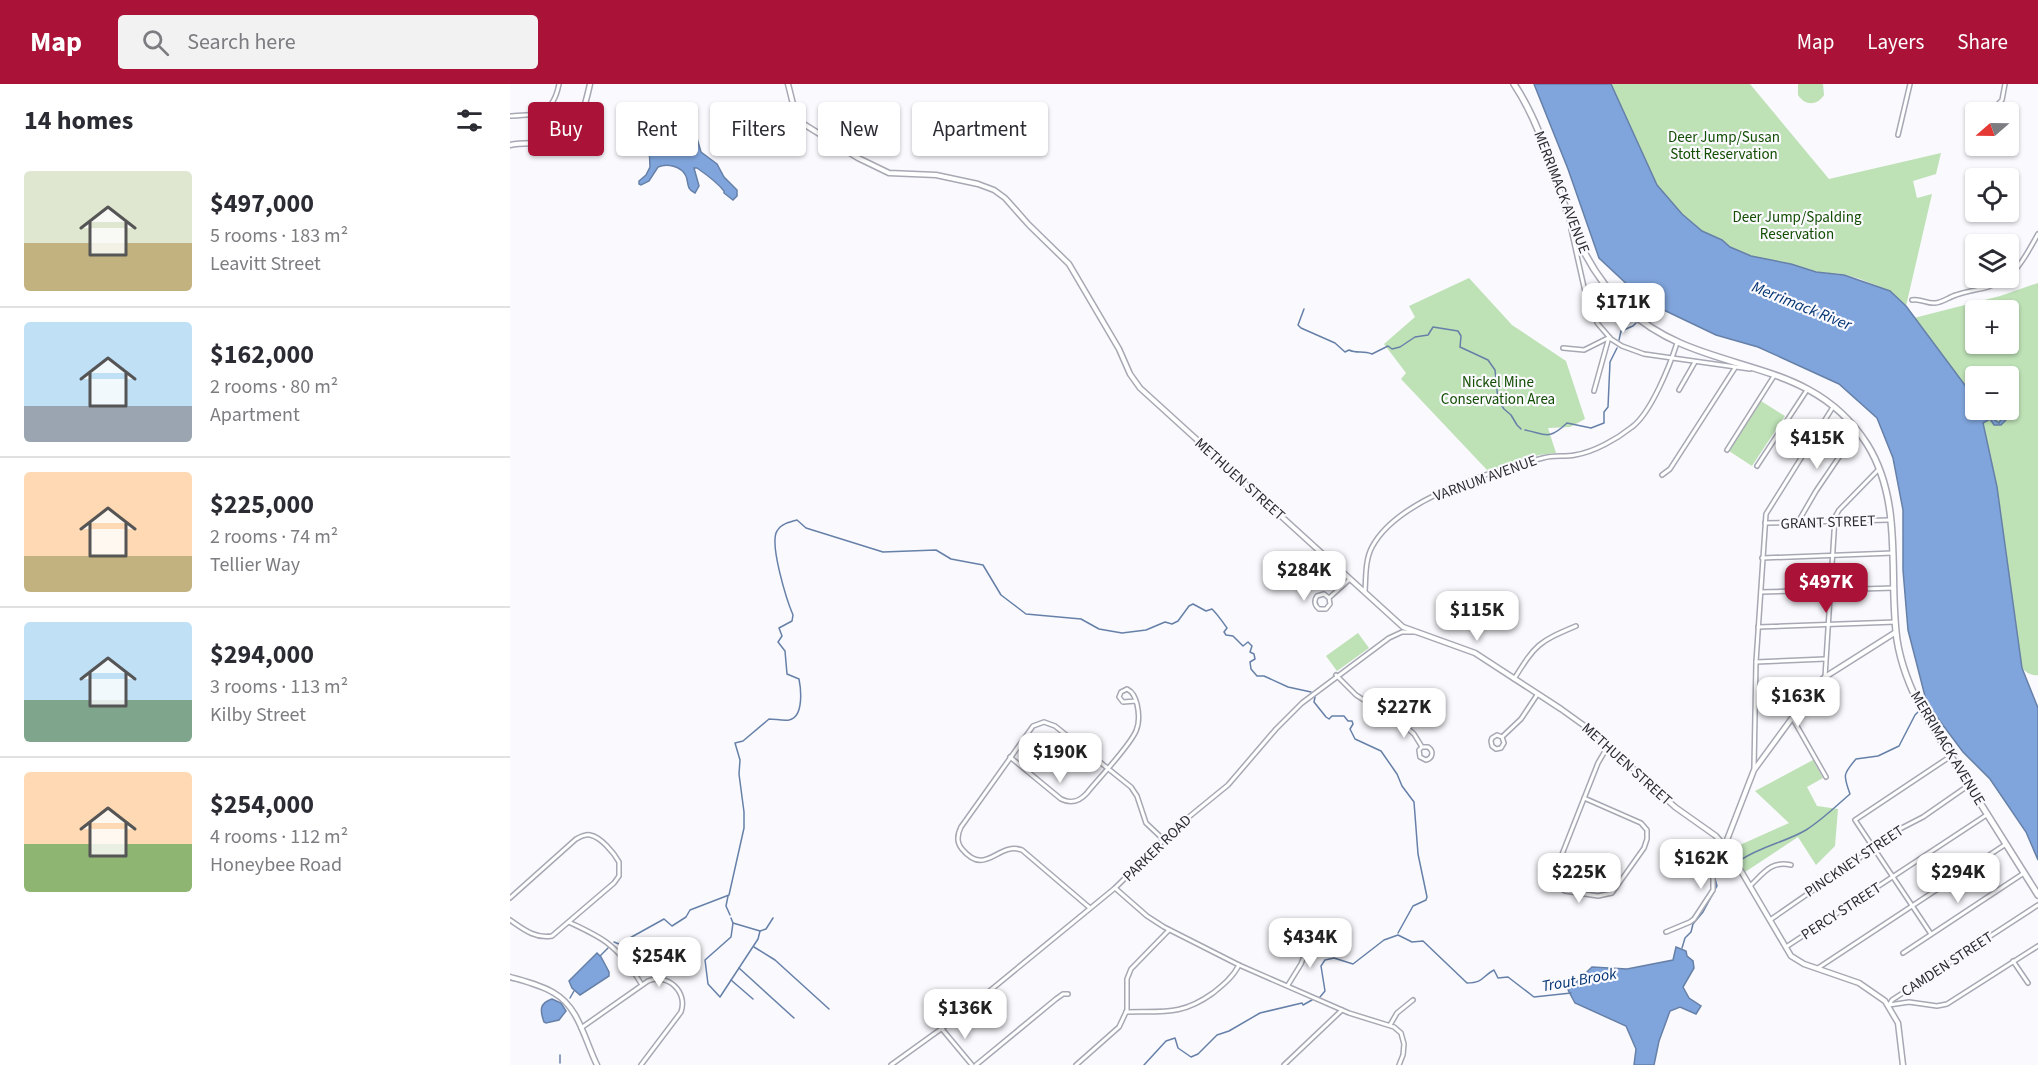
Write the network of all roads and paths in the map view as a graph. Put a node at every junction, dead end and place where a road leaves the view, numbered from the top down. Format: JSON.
{"nodes":[{"id":1,"x":559,"y":84,"type":"edge"},
{"id":2,"x":590,"y":84,"type":"edge"},
{"id":3,"x":788,"y":84,"type":"edge"},
{"id":4,"x":1514,"y":84,"type":"edge"},
{"id":5,"x":1910,"y":84,"type":"edge"},
{"id":6,"x":2005,"y":84,"type":"edge"},
{"id":7,"x":2000,"y":102,"type":"edge"},
{"id":8,"x":510,"y":116,"type":"edge"},
{"id":9,"x":1898,"y":135,"type":"dead end"},
{"id":10,"x":510,"y":145,"type":"edge"},
{"id":11,"x":1567,"y":212,"type":"junction"},
{"id":12,"x":2038,"y":234,"type":"edge"},
{"id":13,"x":1912,"y":300,"type":"dead end"},
{"id":14,"x":1609,"y":337,"type":"junction"},
{"id":15,"x":1677,"y":343,"type":"junction"},
{"id":16,"x":1563,"y":348,"type":"dead end"},
{"id":17,"x":1672,"y":359,"type":"junction"},
{"id":18,"x":1695,"y":362,"type":"junction"},
{"id":19,"x":1735,"y":368,"type":"junction"},
{"id":20,"x":1755,"y":369,"type":"junction"},
{"id":21,"x":1775,"y":375,"type":"junction"},
{"id":22,"x":1808,"y":388,"type":"junction"},
{"id":23,"x":1679,"y":390,"type":"dead end"},
{"id":24,"x":1594,"y":391,"type":"dead end"},
{"id":25,"x":1834,"y":406,"type":"junction"},
{"id":26,"x":1857,"y":431,"type":"junction"},
{"id":27,"x":1727,"y":450,"type":"dead end"},
{"id":28,"x":1756,"y":466,"type":"dead end"},
{"id":29,"x":1880,"y":468,"type":"junction"},
{"id":30,"x":1662,"y":475,"type":"dead end"},
{"id":31,"x":1891,"y":520,"type":"junction"},
{"id":32,"x":1834,"y":522,"type":"junction"},
{"id":33,"x":1765,"y":523,"type":"junction"},
{"id":34,"x":1798,"y":523,"type":"junction"},
{"id":35,"x":1893,"y":553,"type":"junction"},
{"id":36,"x":1832,"y":555,"type":"junction"},
{"id":37,"x":1762,"y":558,"type":"junction"},
{"id":38,"x":1350,"y":579,"type":"junction"},
{"id":39,"x":1894,"y":588,"type":"junction"},
{"id":40,"x":1830,"y":590,"type":"junction"},
{"id":41,"x":1365,"y":591,"type":"junction"},
{"id":42,"x":1760,"y":592,"type":"junction"},
{"id":43,"x":1329,"y":598,"type":"junction"},
{"id":44,"x":1896,"y":622,"type":"junction"},
{"id":45,"x":1827,"y":625,"type":"junction"},
{"id":46,"x":1576,"y":626,"type":"dead end"},
{"id":47,"x":1758,"y":627,"type":"junction"},
{"id":48,"x":1416,"y":633,"type":"junction"},
{"id":49,"x":1896,"y":633,"type":"junction"},
{"id":50,"x":1825,"y":659,"type":"junction"},
{"id":51,"x":1756,"y":662,"type":"junction"},
{"id":52,"x":1336,"y":675,"type":"junction"},
{"id":53,"x":1825,"y":677,"type":"junction"},
{"id":54,"x":1514,"y":679,"type":"junction"},
{"id":55,"x":1537,"y":695,"type":"junction"},
{"id":56,"x":1136,"y":701,"type":"junction"},
{"id":57,"x":1792,"y":718,"type":"junction"},
{"id":58,"x":1502,"y":737,"type":"junction"},
{"id":59,"x":1608,"y":746,"type":"junction"},
{"id":60,"x":1422,"y":747,"type":"junction"},
{"id":61,"x":1951,"y":756,"type":"junction"},
{"id":62,"x":1010,"y":757,"type":"junction"},
{"id":63,"x":1107,"y":768,"type":"junction"},
{"id":64,"x":1754,"y":770,"type":"junction"},
{"id":65,"x":1826,"y":777,"type":"dead end"},
{"id":66,"x":1969,"y":785,"type":"junction"},
{"id":67,"x":1584,"y":798,"type":"junction"},
{"id":68,"x":1988,"y":814,"type":"junction"},
{"id":69,"x":1164,"y":840,"type":"junction"},
{"id":70,"x":2006,"y":844,"type":"junction"},
{"id":71,"x":1725,"y":845,"type":"junction"},
{"id":72,"x":1874,"y":848,"type":"junction"},
{"id":73,"x":1733,"y":857,"type":"junction"},
{"id":74,"x":1791,"y":865,"type":"dead end"},
{"id":75,"x":2024,"y":873,"type":"junction"},
{"id":76,"x":1893,"y":877,"type":"junction"},
{"id":77,"x":1750,"y":886,"type":"junction"},
{"id":78,"x":1115,"y":888,"type":"junction"},
{"id":79,"x":2038,"y":895,"type":"edge"},
{"id":80,"x":510,"y":898,"type":"edge"},
{"id":81,"x":2038,"y":905,"type":"edge"},
{"id":82,"x":1912,"y":906,"type":"junction"},
{"id":83,"x":1090,"y":908,"type":"junction"},
{"id":84,"x":510,"y":920,"type":"edge"},
{"id":85,"x":1770,"y":920,"type":"junction"},
{"id":86,"x":569,"y":922,"type":"junction"},
{"id":87,"x":1169,"y":930,"type":"junction"},
{"id":88,"x":1666,"y":932,"type":"dead end"},
{"id":89,"x":1931,"y":934,"type":"junction"},
{"id":90,"x":1310,"y":941,"type":"dead end"},
{"id":91,"x":2038,"y":946,"type":"edge"},
{"id":92,"x":1785,"y":948,"type":"junction"},
{"id":93,"x":1903,"y":953,"type":"dead end"},
{"id":94,"x":2013,"y":961,"type":"junction"},
{"id":95,"x":1239,"y":965,"type":"junction"},
{"id":96,"x":1818,"y":969,"type":"junction"},
{"id":97,"x":510,"y":977,"type":"edge"},
{"id":98,"x":2028,"y":983,"type":"dead end"},
{"id":99,"x":642,"y":985,"type":"junction"},
{"id":100,"x":1288,"y":985,"type":"junction"},
{"id":101,"x":1068,"y":994,"type":"dead end"},
{"id":102,"x":1413,"y":1000,"type":"dead end"},
{"id":103,"x":1889,"y":1005,"type":"junction"},
{"id":104,"x":1342,"y":1010,"type":"junction"},
{"id":105,"x":1126,"y":1012,"type":"junction"},
{"id":106,"x":1390,"y":1025,"type":"junction"},
{"id":107,"x":581,"y":1028,"type":"junction"},
{"id":108,"x":942,"y":1029,"type":"junction"},
{"id":109,"x":597,"y":1065,"type":"edge"},
{"id":110,"x":641,"y":1065,"type":"edge"},
{"id":111,"x":891,"y":1065,"type":"edge"},
{"id":112,"x":974,"y":1065,"type":"edge"},
{"id":113,"x":1076,"y":1065,"type":"edge"},
{"id":114,"x":1284,"y":1065,"type":"edge"},
{"id":115,"x":1399,"y":1065,"type":"edge"},
{"id":116,"x":1902,"y":1065,"type":"edge"}],
"edges":[{"from":1,"to":8,"type":"street"},
{"from":2,"to":10,"type":"street"},
{"from":3,"to":38,"type":"street","name":"METHUEN STREET"},
{"from":4,"to":11,"type":"main road","name":"MERRIMACK AVENUE"},
{"from":5,"to":9,"type":"street"},
{"from":6,"to":7,"type":"street"},
{"from":11,"to":14,"type":"street"},
{"from":11,"to":15,"type":"main road","name":"MERRIMACK AVENUE"},
{"from":12,"to":13,"type":"street"},
{"from":14,"to":16,"type":"street"},
{"from":14,"to":17,"type":"street"},
{"from":14,"to":24,"type":"street"},
{"from":15,"to":17,"type":"street","name":"VARNUM AVENUE"},
{"from":15,"to":20,"type":"main road","name":"MERRIMACK AVENUE"},
{"from":17,"to":18,"type":"street"},
{"from":17,"to":41,"type":"street","name":"VARNUM AVENUE"},
{"from":18,"to":19,"type":"street"},
{"from":18,"to":23,"type":"street"},
{"from":19,"to":20,"type":"street"},
{"from":19,"to":30,"type":"street"},
{"from":20,"to":21,"type":"main road","name":"MERRIMACK AVENUE"},
{"from":21,"to":22,"type":"main road","name":"MERRIMACK AVENUE"},
{"from":21,"to":27,"type":"street"},
{"from":22,"to":25,"type":"main road","name":"MERRIMACK AVENUE"},
{"from":22,"to":28,"type":"street"},
{"from":25,"to":26,"type":"main road","name":"MERRIMACK AVENUE"},
{"from":25,"to":33,"type":"street"},
{"from":26,"to":29,"type":"main road","name":"MERRIMACK AVENUE"},
{"from":26,"to":34,"type":"street"},
{"from":29,"to":31,"type":"main road","name":"MERRIMACK AVENUE"},
{"from":29,"to":32,"type":"street"},
{"from":31,"to":32,"type":"street","name":"GRANT STREET"},
{"from":31,"to":35,"type":"main road","name":"MERRIMACK AVENUE"},
{"from":32,"to":34,"type":"street","name":"GRANT STREET"},
{"from":32,"to":36,"type":"street"},
{"from":33,"to":34,"type":"street","name":"GRANT STREET"},
{"from":33,"to":37,"type":"street"},
{"from":35,"to":36,"type":"street"},
{"from":35,"to":39,"type":"main road","name":"MERRIMACK AVENUE"},
{"from":36,"to":37,"type":"street"},
{"from":36,"to":40,"type":"street"},
{"from":37,"to":42,"type":"street"},
{"from":38,"to":41,"type":"street","name":"METHUEN STREET"},
{"from":38,"to":43,"type":"street"},
{"from":39,"to":40,"type":"street"},
{"from":39,"to":44,"type":"main road","name":"MERRIMACK AVENUE"},
{"from":40,"to":42,"type":"street"},
{"from":40,"to":45,"type":"street"},
{"from":41,"to":48,"type":"street","name":"METHUEN STREET"},
{"from":42,"to":47,"type":"street"},
{"from":43,"to":43,"type":"street"},
{"from":44,"to":45,"type":"street"},
{"from":44,"to":49,"type":"main road","name":"MERRIMACK AVENUE"},
{"from":45,"to":47,"type":"street"},
{"from":45,"to":50,"type":"street"},
{"from":46,"to":54,"type":"street"},
{"from":47,"to":51,"type":"street"},
{"from":48,"to":52,"type":"street","name":"PARKER ROAD"},
{"from":48,"to":54,"type":"street","name":"METHUEN STREET"},
{"from":49,"to":53,"type":"street"},
{"from":49,"to":61,"type":"main road","name":"MERRIMACK AVENUE"},
{"from":50,"to":51,"type":"street"},
{"from":50,"to":53,"type":"street"},
{"from":51,"to":64,"type":"street"},
{"from":52,"to":60,"type":"street"},
{"from":52,"to":69,"type":"street","name":"PARKER ROAD"},
{"from":53,"to":57,"type":"street"},
{"from":54,"to":55,"type":"street","name":"METHUEN STREET"},
{"from":55,"to":58,"type":"street"},
{"from":55,"to":59,"type":"street","name":"METHUEN STREET"},
{"from":56,"to":56,"type":"street"},
{"from":56,"to":63,"type":"street"},
{"from":57,"to":64,"type":"street"},
{"from":57,"to":65,"type":"street"},
{"from":58,"to":58,"type":"street"},
{"from":59,"to":67,"type":"street"},
{"from":59,"to":71,"type":"street","name":"METHUEN STREET"},
{"from":60,"to":60,"type":"street"},
{"from":61,"to":66,"type":"main road","name":"MERRIMACK AVENUE"},
{"from":61,"to":72,"type":"street"},
{"from":62,"to":63,"type":"street"},
{"from":62,"to":63,"type":"street"},
{"from":62,"to":83,"type":"street"},
{"from":63,"to":69,"type":"street"},
{"from":64,"to":71,"type":"street"},
{"from":66,"to":68,"type":"main road","name":"MERRIMACK AVENUE"},
{"from":66,"to":72,"type":"street","name":"PINCKNEY STREET"},
{"from":67,"to":67,"type":"street"},
{"from":68,"to":70,"type":"main road","name":"MERRIMACK AVENUE"},
{"from":68,"to":76,"type":"street","name":"PERCY STREET"},
{"from":69,"to":78,"type":"street","name":"PARKER ROAD"},
{"from":70,"to":75,"type":"main road","name":"MERRIMACK AVENUE"},
{"from":70,"to":82,"type":"street"},
{"from":71,"to":73,"type":"street","name":"METHUEN STREET"},
{"from":72,"to":76,"type":"street"},
{"from":72,"to":85,"type":"street","name":"PINCKNEY STREET"},
{"from":73,"to":77,"type":"street","name":"METHUEN STREET"},
{"from":73,"to":88,"type":"street"},
{"from":74,"to":77,"type":"street"},
{"from":75,"to":79,"type":"main road","name":"MERRIMACK AVENUE"},
{"from":75,"to":89,"type":"street"},
{"from":76,"to":82,"type":"street"},
{"from":76,"to":92,"type":"street","name":"PERCY STREET"},
{"from":77,"to":85,"type":"street","name":"METHUEN STREET"},
{"from":78,"to":83,"type":"street","name":"PARKER ROAD"},
{"from":78,"to":87,"type":"street"},
{"from":80,"to":86,"type":"street"},
{"from":81,"to":103,"type":"street","name":"CAMDEN STREET"},
{"from":82,"to":89,"type":"street"},
{"from":82,"to":96,"type":"street"},
{"from":83,"to":108,"type":"street","name":"PARKER ROAD"},
{"from":84,"to":86,"type":"street"},
{"from":85,"to":92,"type":"street","name":"METHUEN STREET"},
{"from":86,"to":99,"type":"street"},
{"from":87,"to":95,"type":"street"},
{"from":87,"to":105,"type":"street"},
{"from":89,"to":93,"type":"street"},
{"from":90,"to":100,"type":"street"},
{"from":91,"to":94,"type":"street"},
{"from":92,"to":96,"type":"street","name":"METHUEN STREET"},
{"from":94,"to":98,"type":"street"},
{"from":94,"to":103,"type":"street"},
{"from":95,"to":100,"type":"street"},
{"from":95,"to":105,"type":"street"},
{"from":96,"to":103,"type":"street","name":"METHUEN STREET"},
{"from":97,"to":107,"type":"street"},
{"from":99,"to":107,"type":"street"},
{"from":99,"to":110,"type":"street"},
{"from":100,"to":104,"type":"street"},
{"from":101,"to":112,"type":"street"},
{"from":102,"to":106,"type":"street"},
{"from":103,"to":116,"type":"street"},
{"from":104,"to":106,"type":"street"},
{"from":104,"to":114,"type":"street"},
{"from":105,"to":113,"type":"street"},
{"from":106,"to":115,"type":"street"},
{"from":107,"to":109,"type":"street"},
{"from":108,"to":111,"type":"street","name":"PARKER ROAD"},
{"from":108,"to":112,"type":"street"}]}
